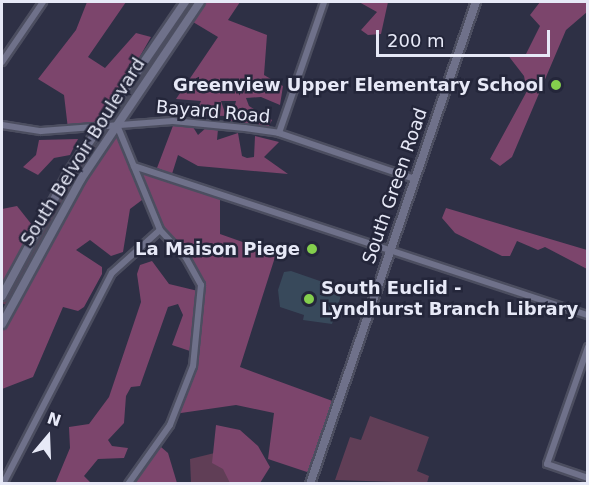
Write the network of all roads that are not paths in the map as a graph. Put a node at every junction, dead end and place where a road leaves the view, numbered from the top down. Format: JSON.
{"nodes":[{"id":1,"x":43,"y":2,"type":"edge"},
{"id":2,"x":185,"y":2,"type":"edge"},
{"id":3,"x":200,"y":2,"type":"edge"},
{"id":4,"x":324,"y":2,"type":"edge"},
{"id":5,"x":476,"y":2,"type":"edge"},
{"id":6,"x":2,"y":62,"type":"edge"},
{"id":7,"x":2,"y":125,"type":"edge"},
{"id":8,"x":116,"y":125,"type":"junction"},
{"id":9,"x":100,"y":126,"type":"junction"},
{"id":10,"x":279,"y":133,"type":"junction"},
{"id":11,"x":134,"y":166,"type":"junction"},
{"id":12,"x":415,"y":179,"type":"junction"},
{"id":13,"x":160,"y":230,"type":"junction"},
{"id":14,"x":391,"y":250,"type":"junction"},
{"id":15,"x":2,"y":296,"type":"edge"},
{"id":16,"x":588,"y":315,"type":"edge"},
{"id":17,"x":2,"y":324,"type":"edge"},
{"id":18,"x":588,"y":347,"type":"edge"},
{"id":19,"x":588,"y":478,"type":"edge"},
{"id":20,"x":3,"y":483,"type":"edge"},
{"id":21,"x":128,"y":483,"type":"edge"},
{"id":22,"x":310,"y":483,"type":"edge"}],
"edges":[{"from":1,"to":6,"type":"street"},
{"from":2,"to":9,"type":"street","name":"South Belvoir Boulevard"},
{"from":3,"to":8,"type":"street","name":"South Belvoir Boulevard"},
{"from":4,"to":10,"type":"street"},
{"from":5,"to":12,"type":"street","name":"South Green Road"},
{"from":7,"to":9,"type":"street","name":"Bayard Road"},
{"from":8,"to":9,"type":"street","name":"Bayard Road"},
{"from":8,"to":10,"type":"street","name":"Bayard Road"},
{"from":8,"to":11,"type":"street"},
{"from":8,"to":17,"type":"street","name":"South Belvoir Boulevard"},
{"from":9,"to":15,"type":"street","name":"South Belvoir Boulevard"},
{"from":10,"to":12,"type":"street","name":"Bayard Road"},
{"from":11,"to":13,"type":"street"},
{"from":11,"to":14,"type":"street"},
{"from":12,"to":14,"type":"street","name":"South Green Road"},
{"from":13,"to":20,"type":"street"},
{"from":13,"to":21,"type":"street"},
{"from":14,"to":16,"type":"street"},
{"from":14,"to":22,"type":"street","name":"South Green Road"},
{"from":18,"to":19,"type":"street"}]}
